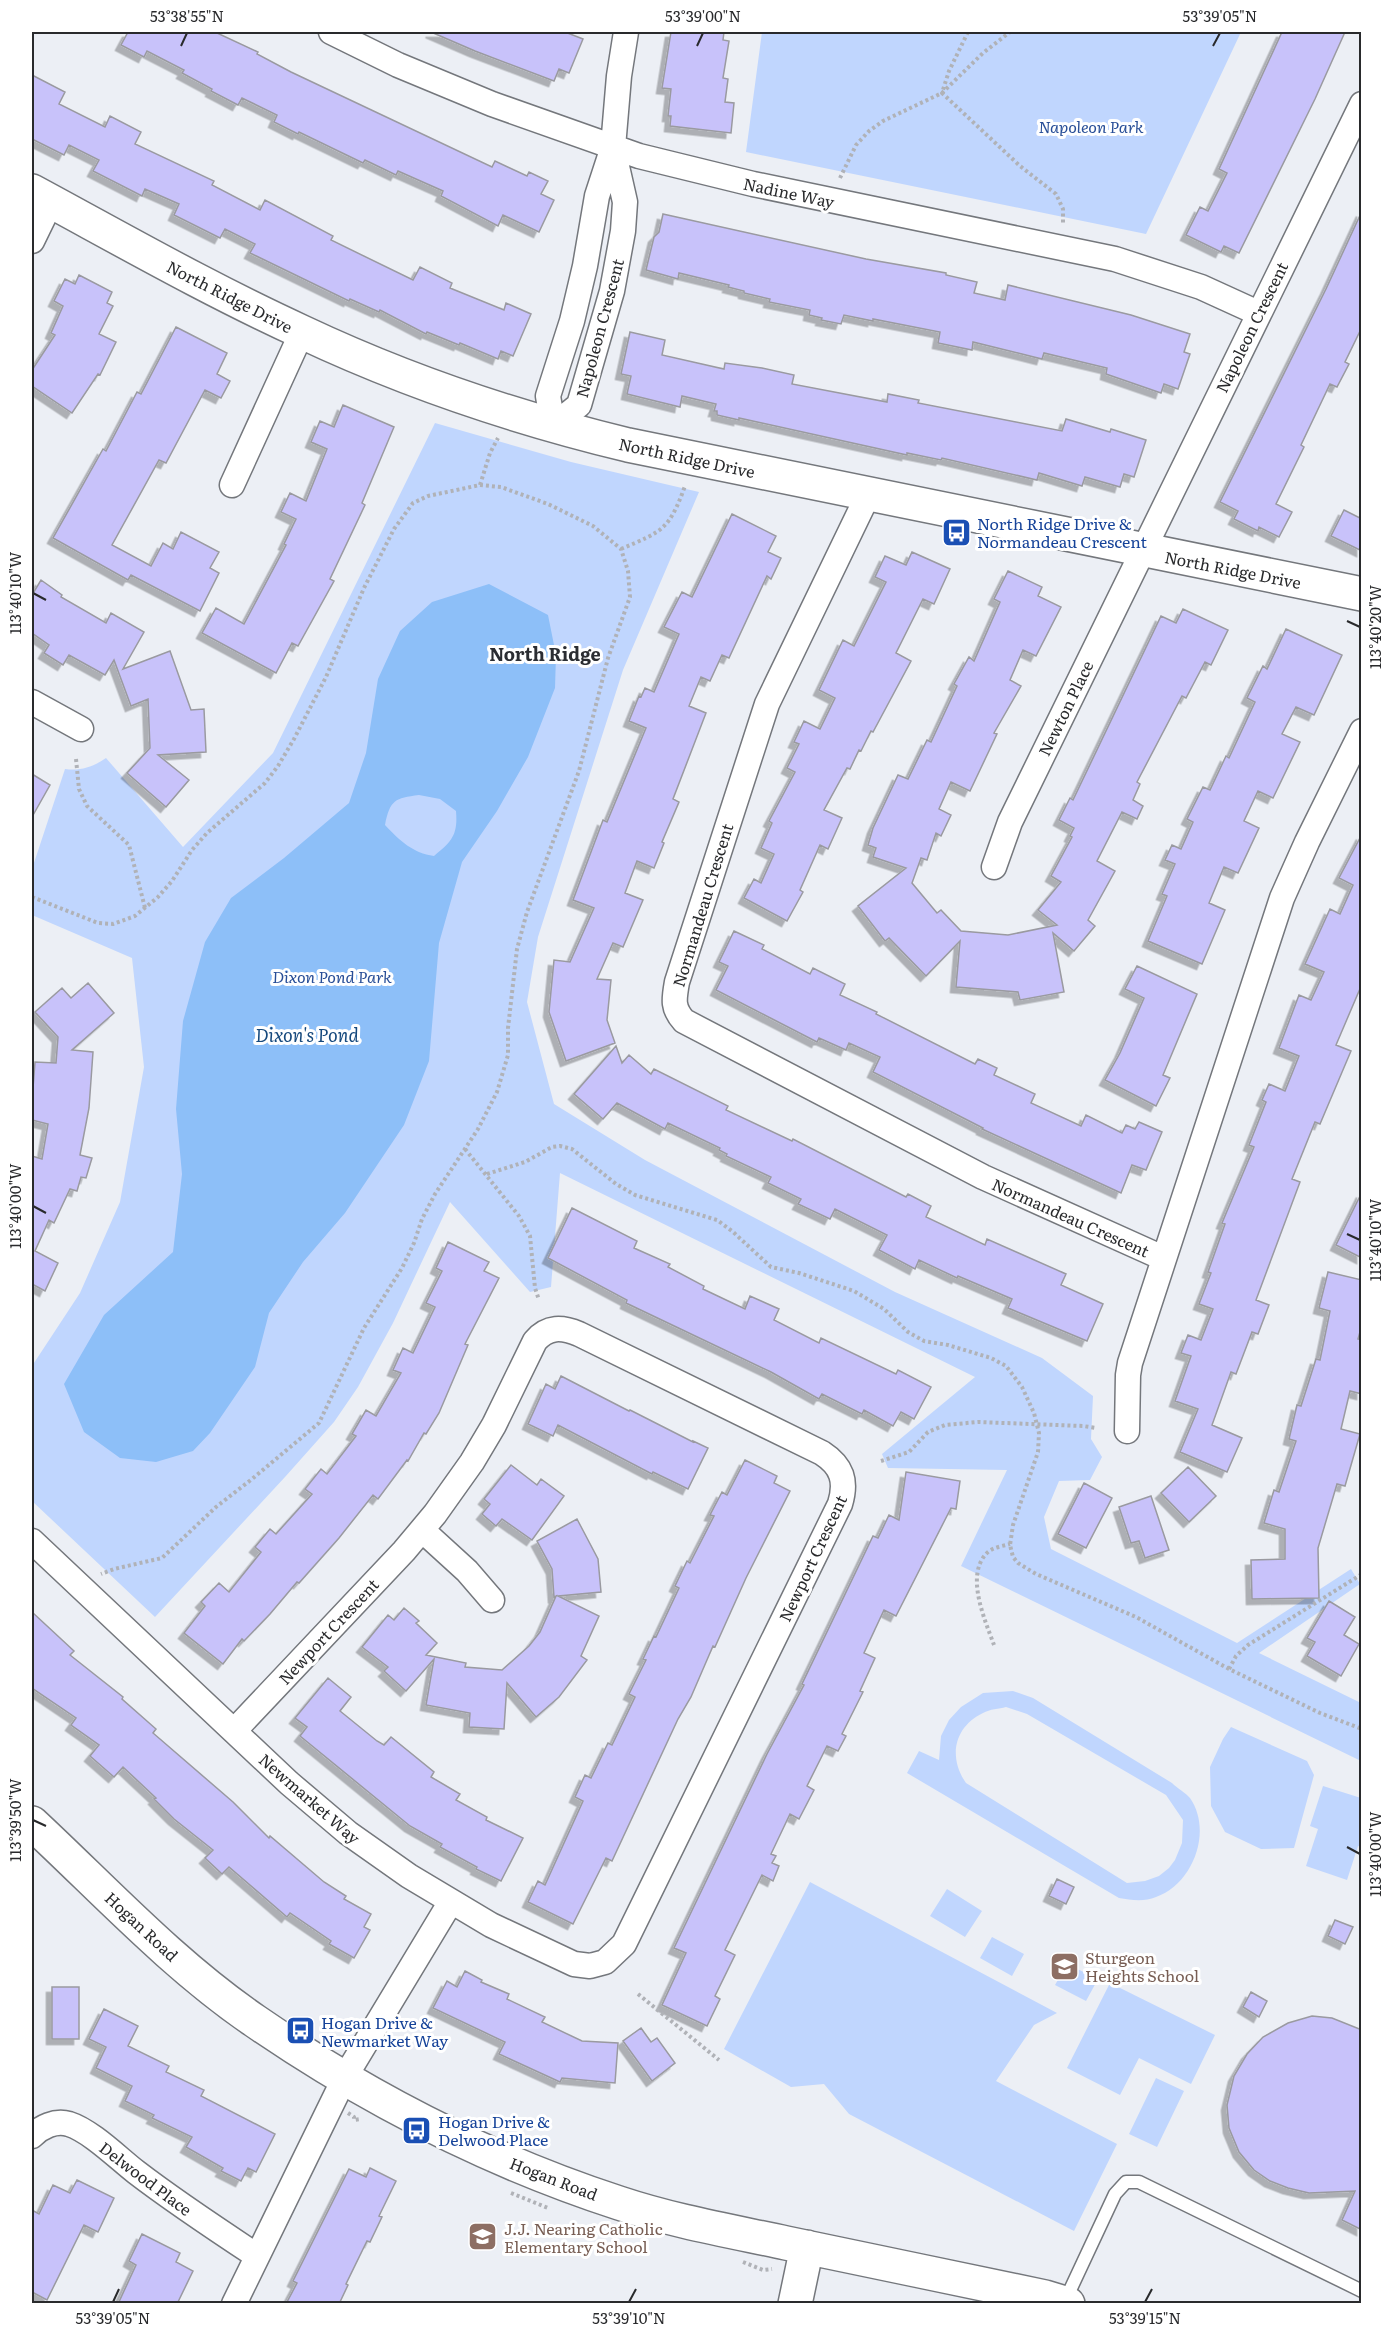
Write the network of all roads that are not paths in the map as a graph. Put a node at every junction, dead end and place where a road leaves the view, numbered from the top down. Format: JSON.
{"nodes":[{"id":1,"x":331,"y":32,"type":"edge"},
{"id":2,"x":626,"y":32,"type":"edge"},
{"id":3,"x":1362,"y":104,"type":"edge"},
{"id":4,"x":613,"y":147,"type":"junction"},
{"id":5,"x":41,"y":197,"type":"edge"},
{"id":6,"x":32,"y":241,"type":"edge"},
{"id":7,"x":1258,"y":313,"type":"junction"},
{"id":8,"x":302,"y":333,"type":"junction"},
{"id":9,"x":553,"y":426,"type":"junction"},
{"id":10,"x":232,"y":485,"type":"dead end"},
{"id":11,"x":868,"y":495,"type":"junction"},
{"id":12,"x":1141,"y":551,"type":"junction"},
{"id":13,"x":1362,"y":594,"type":"edge"},
{"id":14,"x":32,"y":702,"type":"edge"},
{"id":15,"x":81,"y":729,"type":"dead end"},
{"id":16,"x":1362,"y":731,"type":"edge"},
{"id":17,"x":994,"y":867,"type":"dead end"},
{"id":18,"x":1163,"y":1258,"type":"junction"},
{"id":19,"x":1127,"y":1431,"type":"dead end"},
{"id":20,"x":422,"y":1530,"type":"junction"},
{"id":21,"x":32,"y":1541,"type":"edge"},
{"id":22,"x":492,"y":1600,"type":"dead end"},
{"id":23,"x":234,"y":1731,"type":"junction"},
{"id":24,"x":32,"y":1823,"type":"edge"},
{"id":25,"x":450,"y":1903,"type":"junction"},
{"id":26,"x":345,"y":2077,"type":"junction"},
{"id":27,"x":32,"y":2136,"type":"edge"},
{"id":28,"x":807,"y":2247,"type":"junction"},
{"id":29,"x":257,"y":2256,"type":"junction"},
{"id":30,"x":1362,"y":2291,"type":"edge"},
{"id":31,"x":1066,"y":2303,"type":"edge"},
{"id":32,"x":234,"y":2304,"type":"edge"},
{"id":33,"x":795,"y":2304,"type":"edge"}],
"edges":[{"from":1,"to":4,"type":"street","name":"Nadine Way"},
{"from":2,"to":4,"type":"street","name":"Napoleon Crescent"},
{"from":3,"to":7,"type":"street","name":"Napoleon Crescent"},
{"from":4,"to":7,"type":"street","name":"Nadine Way"},
{"from":4,"to":9,"type":"street","name":"Napoleon Crescent"},
{"from":4,"to":9,"type":"street","name":"Napoleon Crescent"},
{"from":5,"to":6,"type":"street","name":"North Ridge Drive"},
{"from":5,"to":8,"type":"street","name":"North Ridge Drive"},
{"from":7,"to":12,"type":"street","name":"Napoleon Crescent"},
{"from":8,"to":9,"type":"street","name":"North Ridge Drive"},
{"from":8,"to":10,"type":"street"},
{"from":9,"to":11,"type":"street","name":"North Ridge Drive"},
{"from":11,"to":12,"type":"street","name":"North Ridge Drive"},
{"from":11,"to":18,"type":"street","name":"Normandeau Crescent"},
{"from":12,"to":13,"type":"street","name":"North Ridge Drive"},
{"from":12,"to":17,"type":"street","name":"Newton Place"},
{"from":14,"to":15,"type":"street"},
{"from":16,"to":18,"type":"street","name":"Normandeau Crescent"},
{"from":18,"to":19,"type":"street","name":"Normandeau Crescent"},
{"from":20,"to":22,"type":"street"},
{"from":20,"to":23,"type":"street","name":"Newport Crescent"},
{"from":20,"to":25,"type":"street","name":"Newport Crescent"},
{"from":21,"to":23,"type":"street","name":"Newmarket Way"},
{"from":23,"to":25,"type":"street","name":"Newmarket Way"},
{"from":24,"to":26,"type":"street","name":"Hogan Road"},
{"from":25,"to":26,"type":"street"},
{"from":26,"to":28,"type":"street","name":"Hogan Road"},
{"from":26,"to":29,"type":"street"},
{"from":27,"to":29,"type":"street","name":"Delwood Place"},
{"from":28,"to":31,"type":"street","name":"Hogan Road"},
{"from":28,"to":33,"type":"street"},
{"from":29,"to":32,"type":"street"},
{"from":30,"to":31,"type":"lane"}]}
